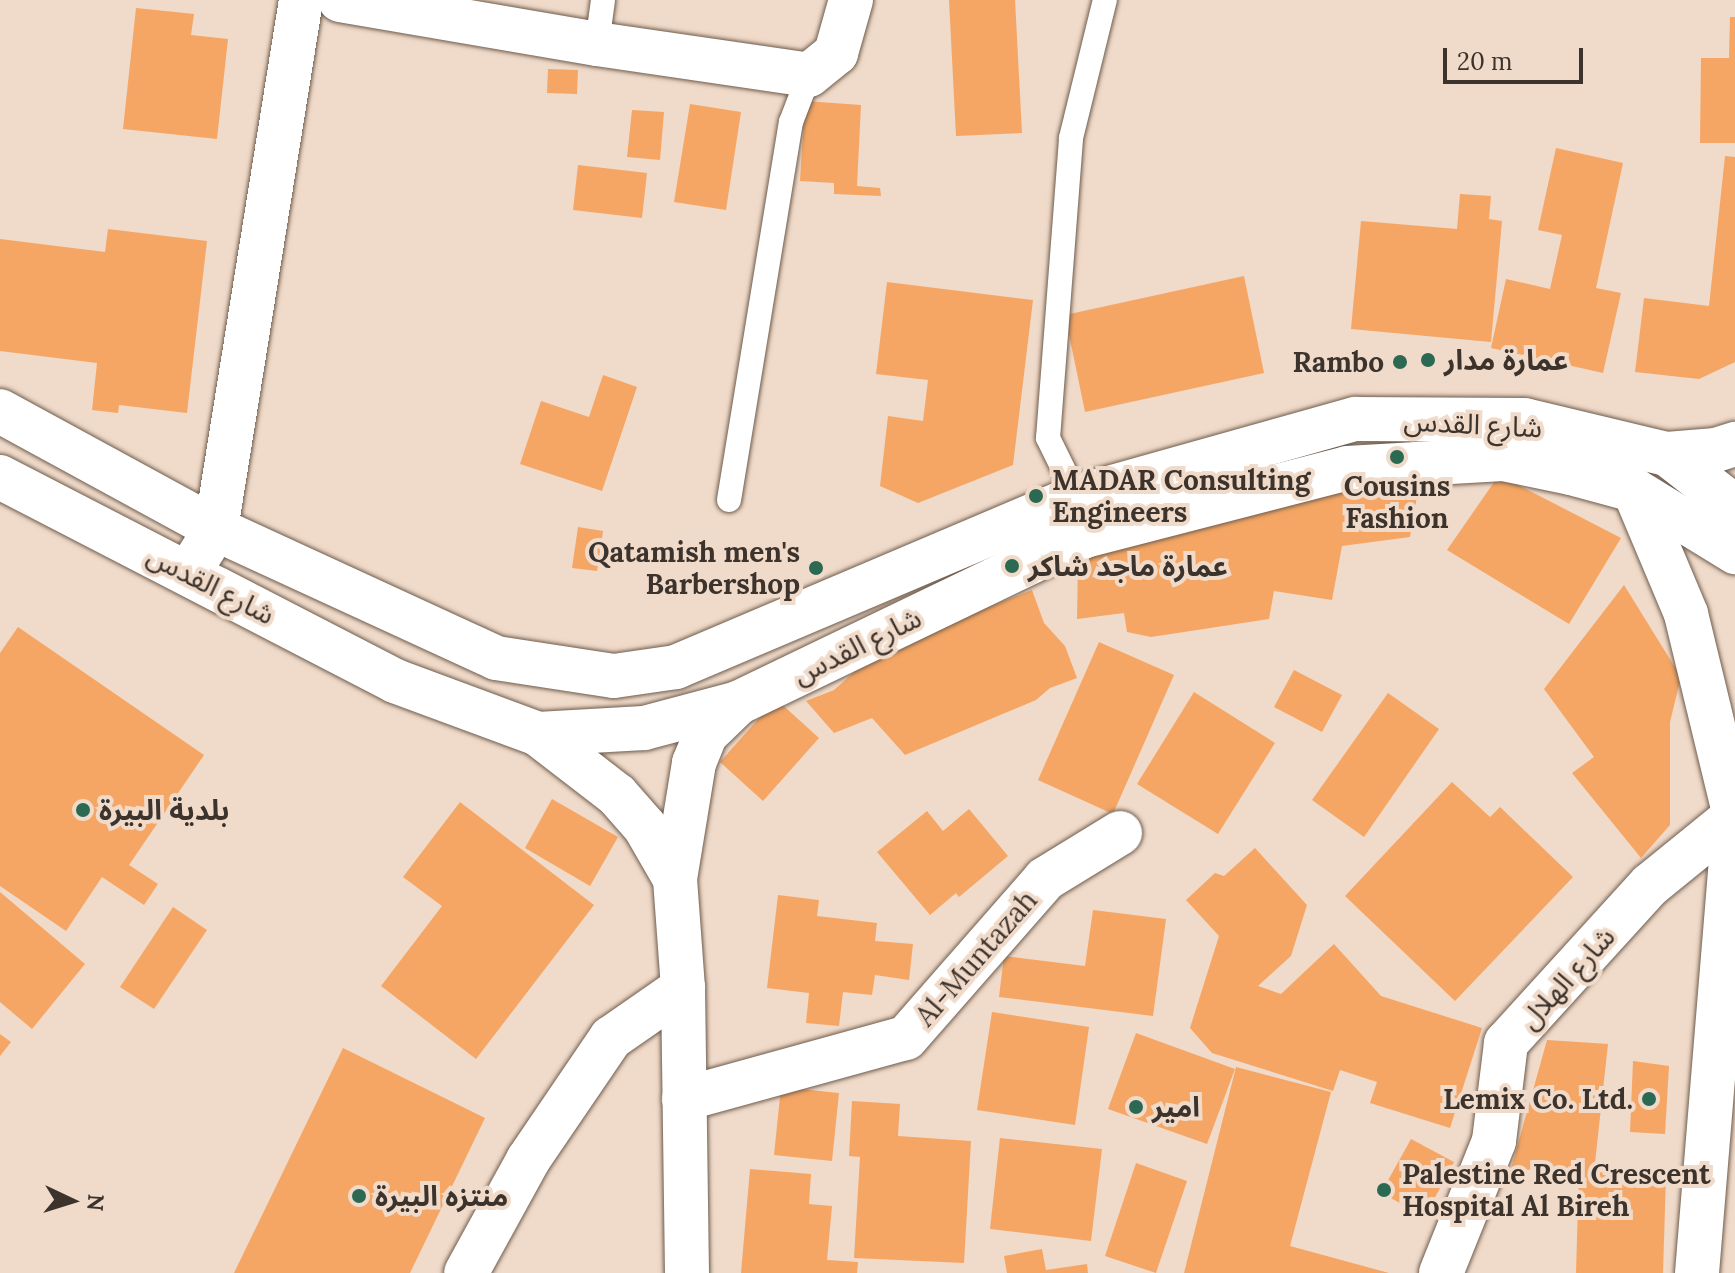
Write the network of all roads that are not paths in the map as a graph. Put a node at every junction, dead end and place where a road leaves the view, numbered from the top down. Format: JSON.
{"nodes":[{"id":1,"x":301,"y":0,"type":"edge"},
{"id":2,"x":340,"y":0,"type":"edge"},
{"id":3,"x":603,"y":0,"type":"edge"},
{"id":4,"x":851,"y":0,"type":"edge"},
{"id":5,"x":1105,"y":0,"type":"edge"},
{"id":6,"x":597,"y":44,"type":"junction"},
{"id":7,"x":809,"y":75,"type":"junction"},
{"id":8,"x":0,"y":411,"type":"edge"},
{"id":9,"x":1735,"y":444,"type":"edge"},
{"id":10,"x":1667,"y":454,"type":"junction"},
{"id":11,"x":0,"y":477,"type":"edge"},
{"id":12,"x":1634,"y":490,"type":"junction"},
{"id":13,"x":1077,"y":497,"type":"junction"},
{"id":14,"x":729,"y":500,"type":"dead end"},
{"id":15,"x":1735,"y":507,"type":"edge"},
{"id":16,"x":216,"y":529,"type":"junction"},
{"id":17,"x":1735,"y":552,"type":"edge"},
{"id":18,"x":188,"y":573,"type":"junction"},
{"id":19,"x":738,"y":703,"type":"junction"},
{"id":20,"x":538,"y":734,"type":"junction"},
{"id":21,"x":1735,"y":816,"type":"edge"},
{"id":22,"x":1120,"y":833,"type":"dead end"},
{"id":23,"x":675,"y":879,"type":"junction"},
{"id":24,"x":683,"y":988,"type":"junction"},
{"id":25,"x":684,"y":1099,"type":"junction"},
{"id":26,"x":466,"y":1273,"type":"edge"},
{"id":27,"x":687,"y":1273,"type":"edge"},
{"id":28,"x":1441,"y":1273,"type":"edge"},
{"id":29,"x":1697,"y":1273,"type":"edge"}],
"edges":[{"from":1,"to":16,"type":"main road"},
{"from":2,"to":6,"type":"main road"},
{"from":3,"to":6,"type":"lane"},
{"from":4,"to":7,"type":"main road"},
{"from":5,"to":13,"type":"lane"},
{"from":6,"to":7,"type":"main road"},
{"from":7,"to":14,"type":"lane"},
{"from":8,"to":16,"type":"main road","name":"شارع القدس"},
{"from":9,"to":10,"type":"main road"},
{"from":10,"to":13,"type":"main road","name":"شارع القدس"},
{"from":10,"to":15,"type":"main road","name":"شارع القدس"},
{"from":11,"to":18,"type":"main road","name":"شارع القدس"},
{"from":12,"to":17,"type":"main road","name":"شارع القدس"},
{"from":12,"to":19,"type":"main road","name":"شارع القدس"},
{"from":12,"to":21,"type":"main road"},
{"from":13,"to":16,"type":"main road","name":"شارع القدس"},
{"from":16,"to":18,"type":"main road"},
{"from":18,"to":20,"type":"main road","name":"شارع القدس"},
{"from":19,"to":20,"type":"main road","name":"شارع القدس"},
{"from":19,"to":23,"type":"main road"},
{"from":20,"to":23,"type":"main road"},
{"from":21,"to":28,"type":"main road","name":"شارع الهلال"},
{"from":21,"to":29,"type":"main road"},
{"from":22,"to":25,"type":"main road","name":"Al-Muntazah"},
{"from":23,"to":24,"type":"main road"},
{"from":24,"to":25,"type":"main road"},
{"from":24,"to":26,"type":"main road"},
{"from":25,"to":27,"type":"main road"}]}
